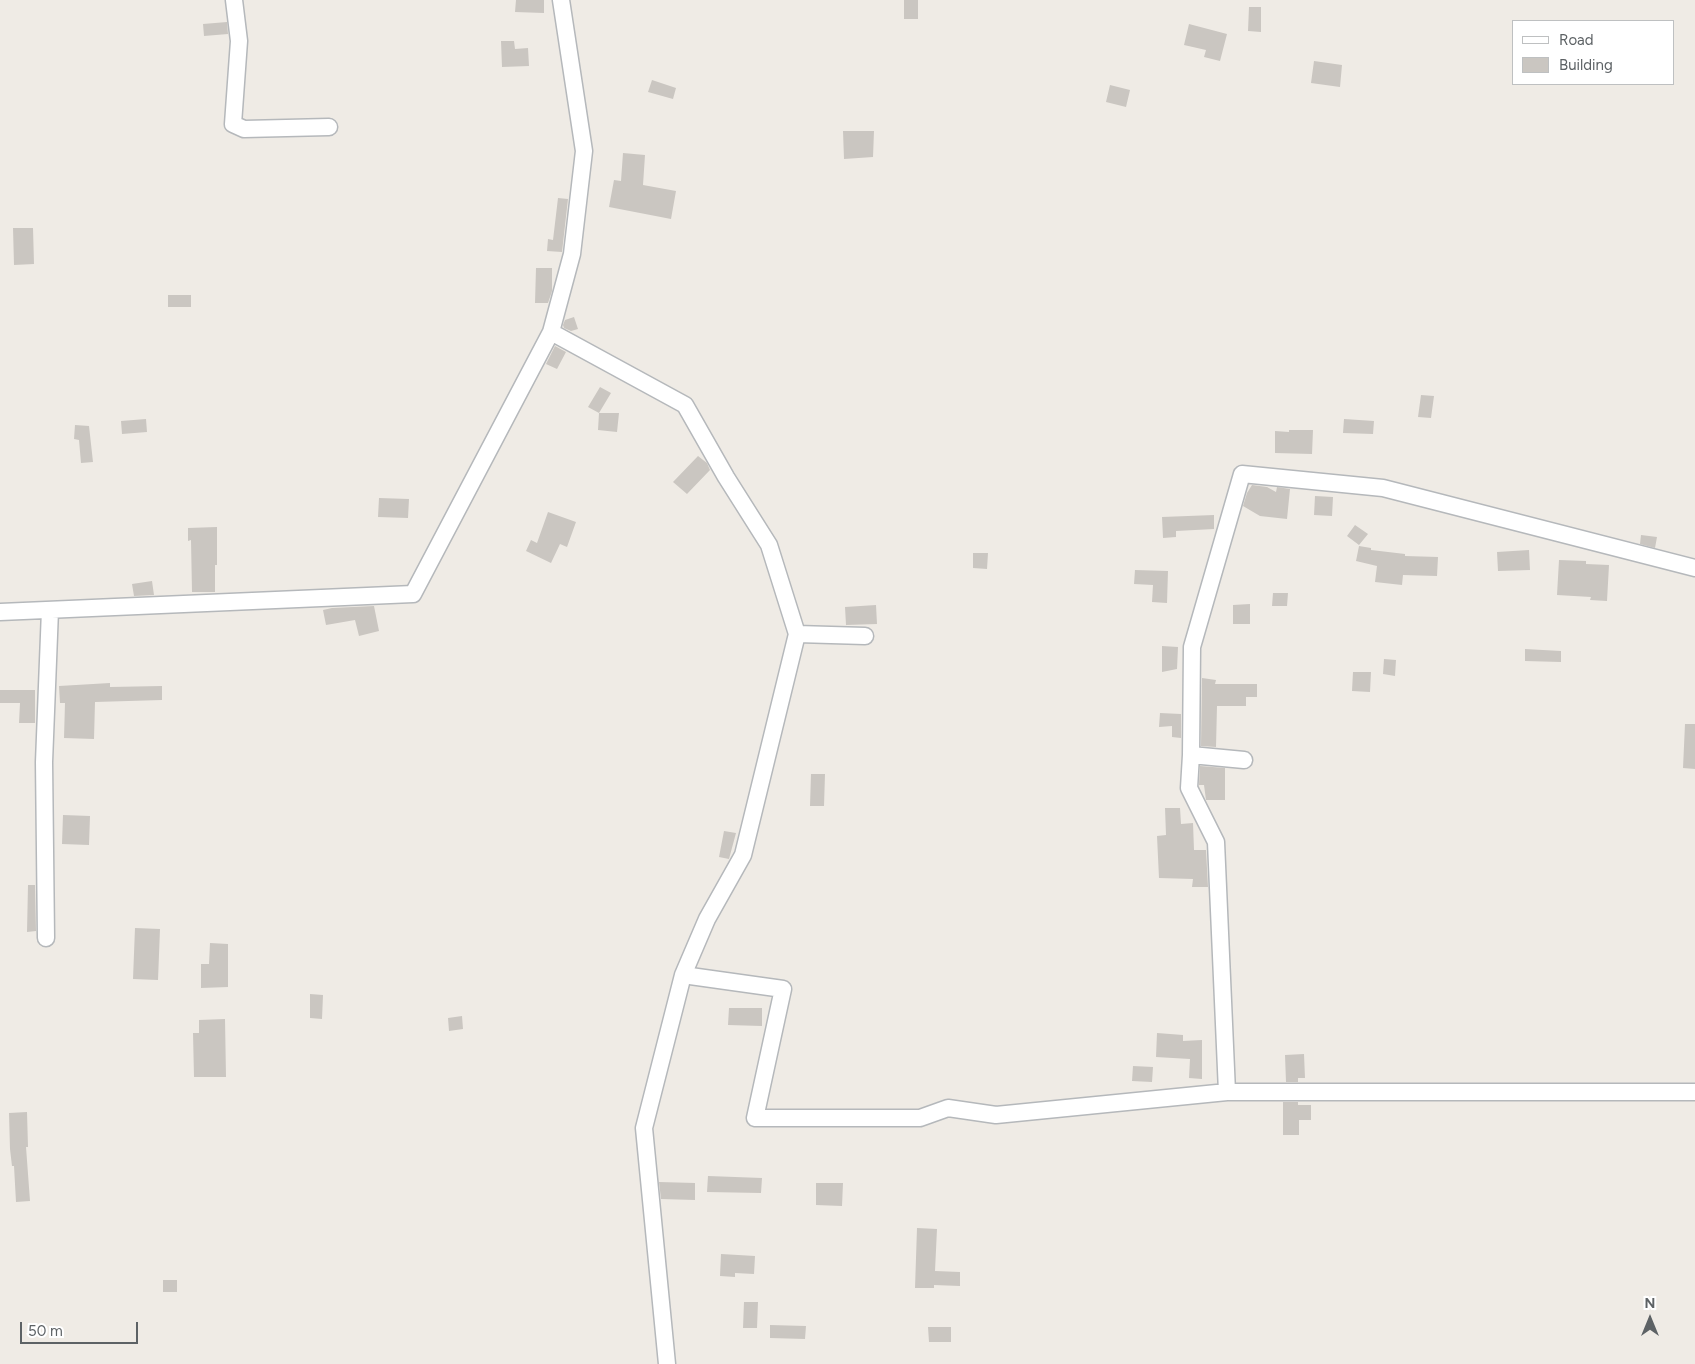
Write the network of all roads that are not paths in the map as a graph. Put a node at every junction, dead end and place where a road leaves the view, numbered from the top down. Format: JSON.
{"nodes":[{"id":1,"x":234,"y":0,"type":"edge"},
{"id":2,"x":561,"y":0,"type":"edge"},
{"id":3,"x":329,"y":127,"type":"dead end"},
{"id":4,"x":551,"y":332,"type":"junction"},
{"id":5,"x":1695,"y":568,"type":"edge"},
{"id":6,"x":50,"y":610,"type":"junction"},
{"id":7,"x":0,"y":612,"type":"edge"},
{"id":8,"x":797,"y":634,"type":"junction"},
{"id":9,"x":866,"y":636,"type":"dead end"},
{"id":10,"x":1191,"y":755,"type":"junction"},
{"id":11,"x":1244,"y":760,"type":"dead end"},
{"id":12,"x":46,"y":938,"type":"dead end"},
{"id":13,"x":683,"y":975,"type":"junction"},
{"id":14,"x":1227,"y":1092,"type":"junction"},
{"id":15,"x":1695,"y":1092,"type":"edge"},
{"id":16,"x":667,"y":1364,"type":"edge"}],
"edges":[{"from":1,"to":3,"type":"street"},
{"from":2,"to":4,"type":"street"},
{"from":4,"to":6,"type":"street"},
{"from":4,"to":8,"type":"street"},
{"from":5,"to":10,"type":"street"},
{"from":6,"to":7,"type":"street"},
{"from":6,"to":12,"type":"street"},
{"from":8,"to":9,"type":"street"},
{"from":8,"to":13,"type":"street"},
{"from":10,"to":11,"type":"street"},
{"from":10,"to":14,"type":"street"},
{"from":13,"to":14,"type":"street"},
{"from":13,"to":16,"type":"street"},
{"from":14,"to":15,"type":"street"}]}
